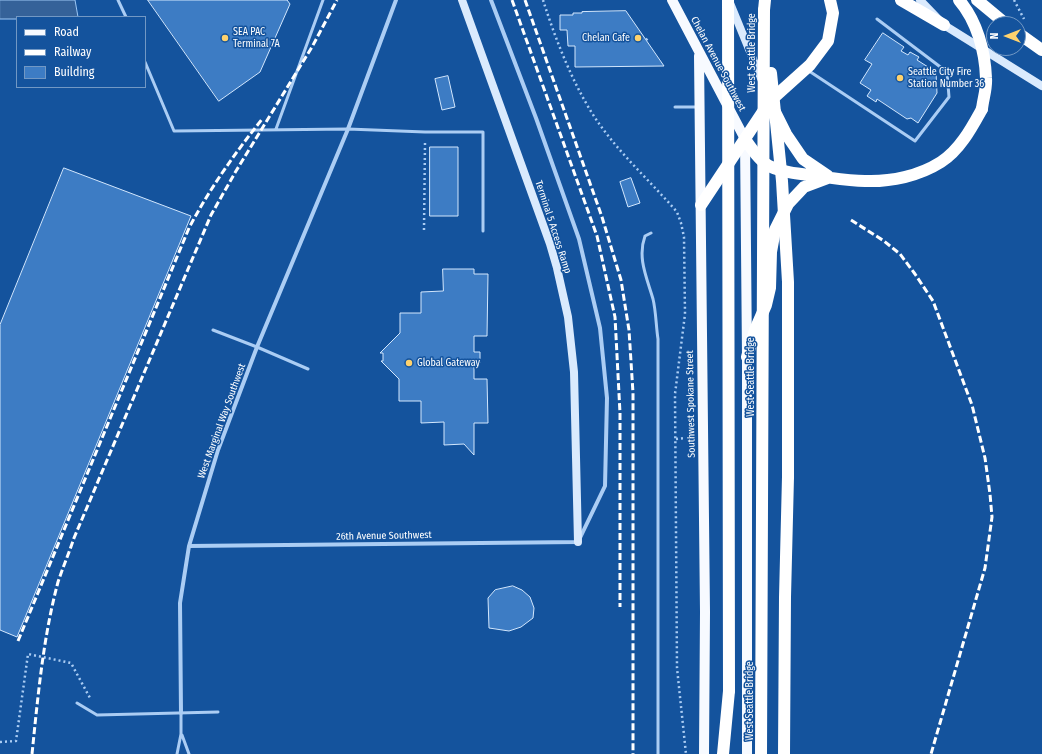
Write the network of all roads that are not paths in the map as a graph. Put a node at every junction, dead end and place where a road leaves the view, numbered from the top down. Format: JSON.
{"nodes":[{"id":1,"x":118,"y":0,"type":"edge"},
{"id":2,"x":323,"y":0,"type":"edge"},
{"id":3,"x":396,"y":0,"type":"edge"},
{"id":4,"x":462,"y":0,"type":"edge"},
{"id":5,"x":491,"y":0,"type":"edge"},
{"id":6,"x":672,"y":0,"type":"edge"},
{"id":7,"x":728,"y":0,"type":"edge"},
{"id":8,"x":830,"y":0,"type":"edge"},
{"id":9,"x":901,"y":0,"type":"edge"},
{"id":10,"x":920,"y":0,"type":"edge"},
{"id":11,"x":959,"y":0,"type":"edge"},
{"id":12,"x":977,"y":0,"type":"edge"},
{"id":13,"x":765,"y":5,"type":"edge"},
{"id":14,"x":126,"y":16,"type":"edge"},
{"id":15,"x":996,"y":16,"type":"edge"},
{"id":16,"x":878,"y":19,"type":"dead end"},
{"id":17,"x":944,"y":25,"type":"junction"},
{"id":18,"x":1026,"y":39,"type":"edge"},
{"id":19,"x":1042,"y":50,"type":"edge"},
{"id":20,"x":699,"y":53,"type":"junction"},
{"id":21,"x":146,"y":64,"type":"edge"},
{"id":22,"x":806,"y":69,"type":"junction"},
{"id":23,"x":1042,"y":86,"type":"edge"},
{"id":24,"x":770,"y":101,"type":"junction"},
{"id":25,"x":675,"y":107,"type":"dead end"},
{"id":26,"x":700,"y":107,"type":"junction"},
{"id":27,"x":276,"y":129,"type":"junction"},
{"id":28,"x":348,"y":129,"type":"junction"},
{"id":29,"x":745,"y":139,"type":"junction"},
{"id":30,"x":829,"y":177,"type":"junction"},
{"id":31,"x":701,"y":205,"type":"junction"},
{"id":32,"x":483,"y":231,"type":"dead end"},
{"id":33,"x":651,"y":233,"type":"dead end"},
{"id":34,"x":213,"y":330,"type":"dead end"},
{"id":35,"x":257,"y":347,"type":"junction"},
{"id":36,"x":747,"y":356,"type":"junction"},
{"id":37,"x":308,"y":369,"type":"dead end"},
{"id":38,"x":578,"y":542,"type":"junction"},
{"id":39,"x":190,"y":546,"type":"junction"},
{"id":40,"x":730,"y":691,"type":"junction"},
{"id":41,"x":77,"y":703,"type":"dead end"},
{"id":42,"x":218,"y":712,"type":"dead end"},
{"id":43,"x":181,"y":713,"type":"junction"},
{"id":44,"x":181,"y":734,"type":"junction"},
{"id":45,"x":177,"y":754,"type":"edge"},
{"id":46,"x":189,"y":754,"type":"edge"},
{"id":47,"x":658,"y":754,"type":"edge"},
{"id":48,"x":704,"y":754,"type":"edge"},
{"id":49,"x":723,"y":754,"type":"edge"},
{"id":50,"x":730,"y":754,"type":"edge"},
{"id":51,"x":747,"y":754,"type":"edge"},
{"id":52,"x":761,"y":754,"type":"edge"},
{"id":53,"x":784,"y":754,"type":"edge"}],
"edges":[{"from":1,"to":14,"type":"lane"},
{"from":2,"to":27,"type":"lane"},
{"from":3,"to":28,"type":"street","name":"West Marginal Way Southwest"},
{"from":4,"to":38,"type":"street","name":"Terminal 5 Access Ramp"},
{"from":5,"to":38,"type":"street"},
{"from":6,"to":20,"type":"main road","name":"Chelan Avenue Southwest"},
{"from":7,"to":24,"type":"street"},
{"from":7,"to":40,"type":"highway","name":"West Seattle Bridge","bridge":true},
{"from":8,"to":22,"type":"highway"},
{"from":9,"to":17,"type":"highway"},
{"from":10,"to":17,"type":"street"},
{"from":11,"to":30,"type":"highway","bridge":true},
{"from":12,"to":15,"type":"highway"},
{"from":13,"to":52,"type":"highway","name":"West Seattle Bridge","bridge":true},
{"from":13,"to":53,"type":"highway","bridge":true},
{"from":16,"to":22,"type":"lane"},
{"from":17,"to":23,"type":"street"},
{"from":18,"to":19,"type":"highway"},
{"from":20,"to":26,"type":"main road","name":"Southwest Spokane Street"},
{"from":20,"to":29,"type":"main road","name":"Chelan Avenue Southwest"},
{"from":21,"to":27,"type":"lane"},
{"from":22,"to":24,"type":"highway"},
{"from":24,"to":29,"type":"highway"},
{"from":24,"to":30,"type":"highway"},
{"from":25,"to":26,"type":"lane"},
{"from":26,"to":31,"type":"main road","name":"Southwest Spokane Street"},
{"from":27,"to":28,"type":"lane"},
{"from":28,"to":32,"type":"lane"},
{"from":28,"to":35,"type":"street","name":"West Marginal Way Southwest"},
{"from":29,"to":30,"type":"highway"},
{"from":29,"to":31,"type":"highway"},
{"from":29,"to":36,"type":"main road"},
{"from":30,"to":36,"type":"highway"},
{"from":31,"to":48,"type":"main road","name":"Southwest Spokane Street"},
{"from":33,"to":47,"type":"lane"},
{"from":34,"to":35,"type":"lane"},
{"from":35,"to":37,"type":"lane"},
{"from":35,"to":39,"type":"street","name":"West Marginal Way Southwest"},
{"from":36,"to":51,"type":"main road"},
{"from":38,"to":39,"type":"street","name":"26th Avenue Southwest"},
{"from":39,"to":43,"type":"street","name":"West Marginal Way Southwest"},
{"from":40,"to":49,"type":"highway"},
{"from":40,"to":50,"type":"highway","name":"West Seattle Bridge"},
{"from":41,"to":43,"type":"lane"},
{"from":42,"to":43,"type":"lane"},
{"from":43,"to":44,"type":"lane","name":"West Marginal Way Southwest"},
{"from":44,"to":45,"type":"lane"},
{"from":44,"to":46,"type":"lane"}]}
